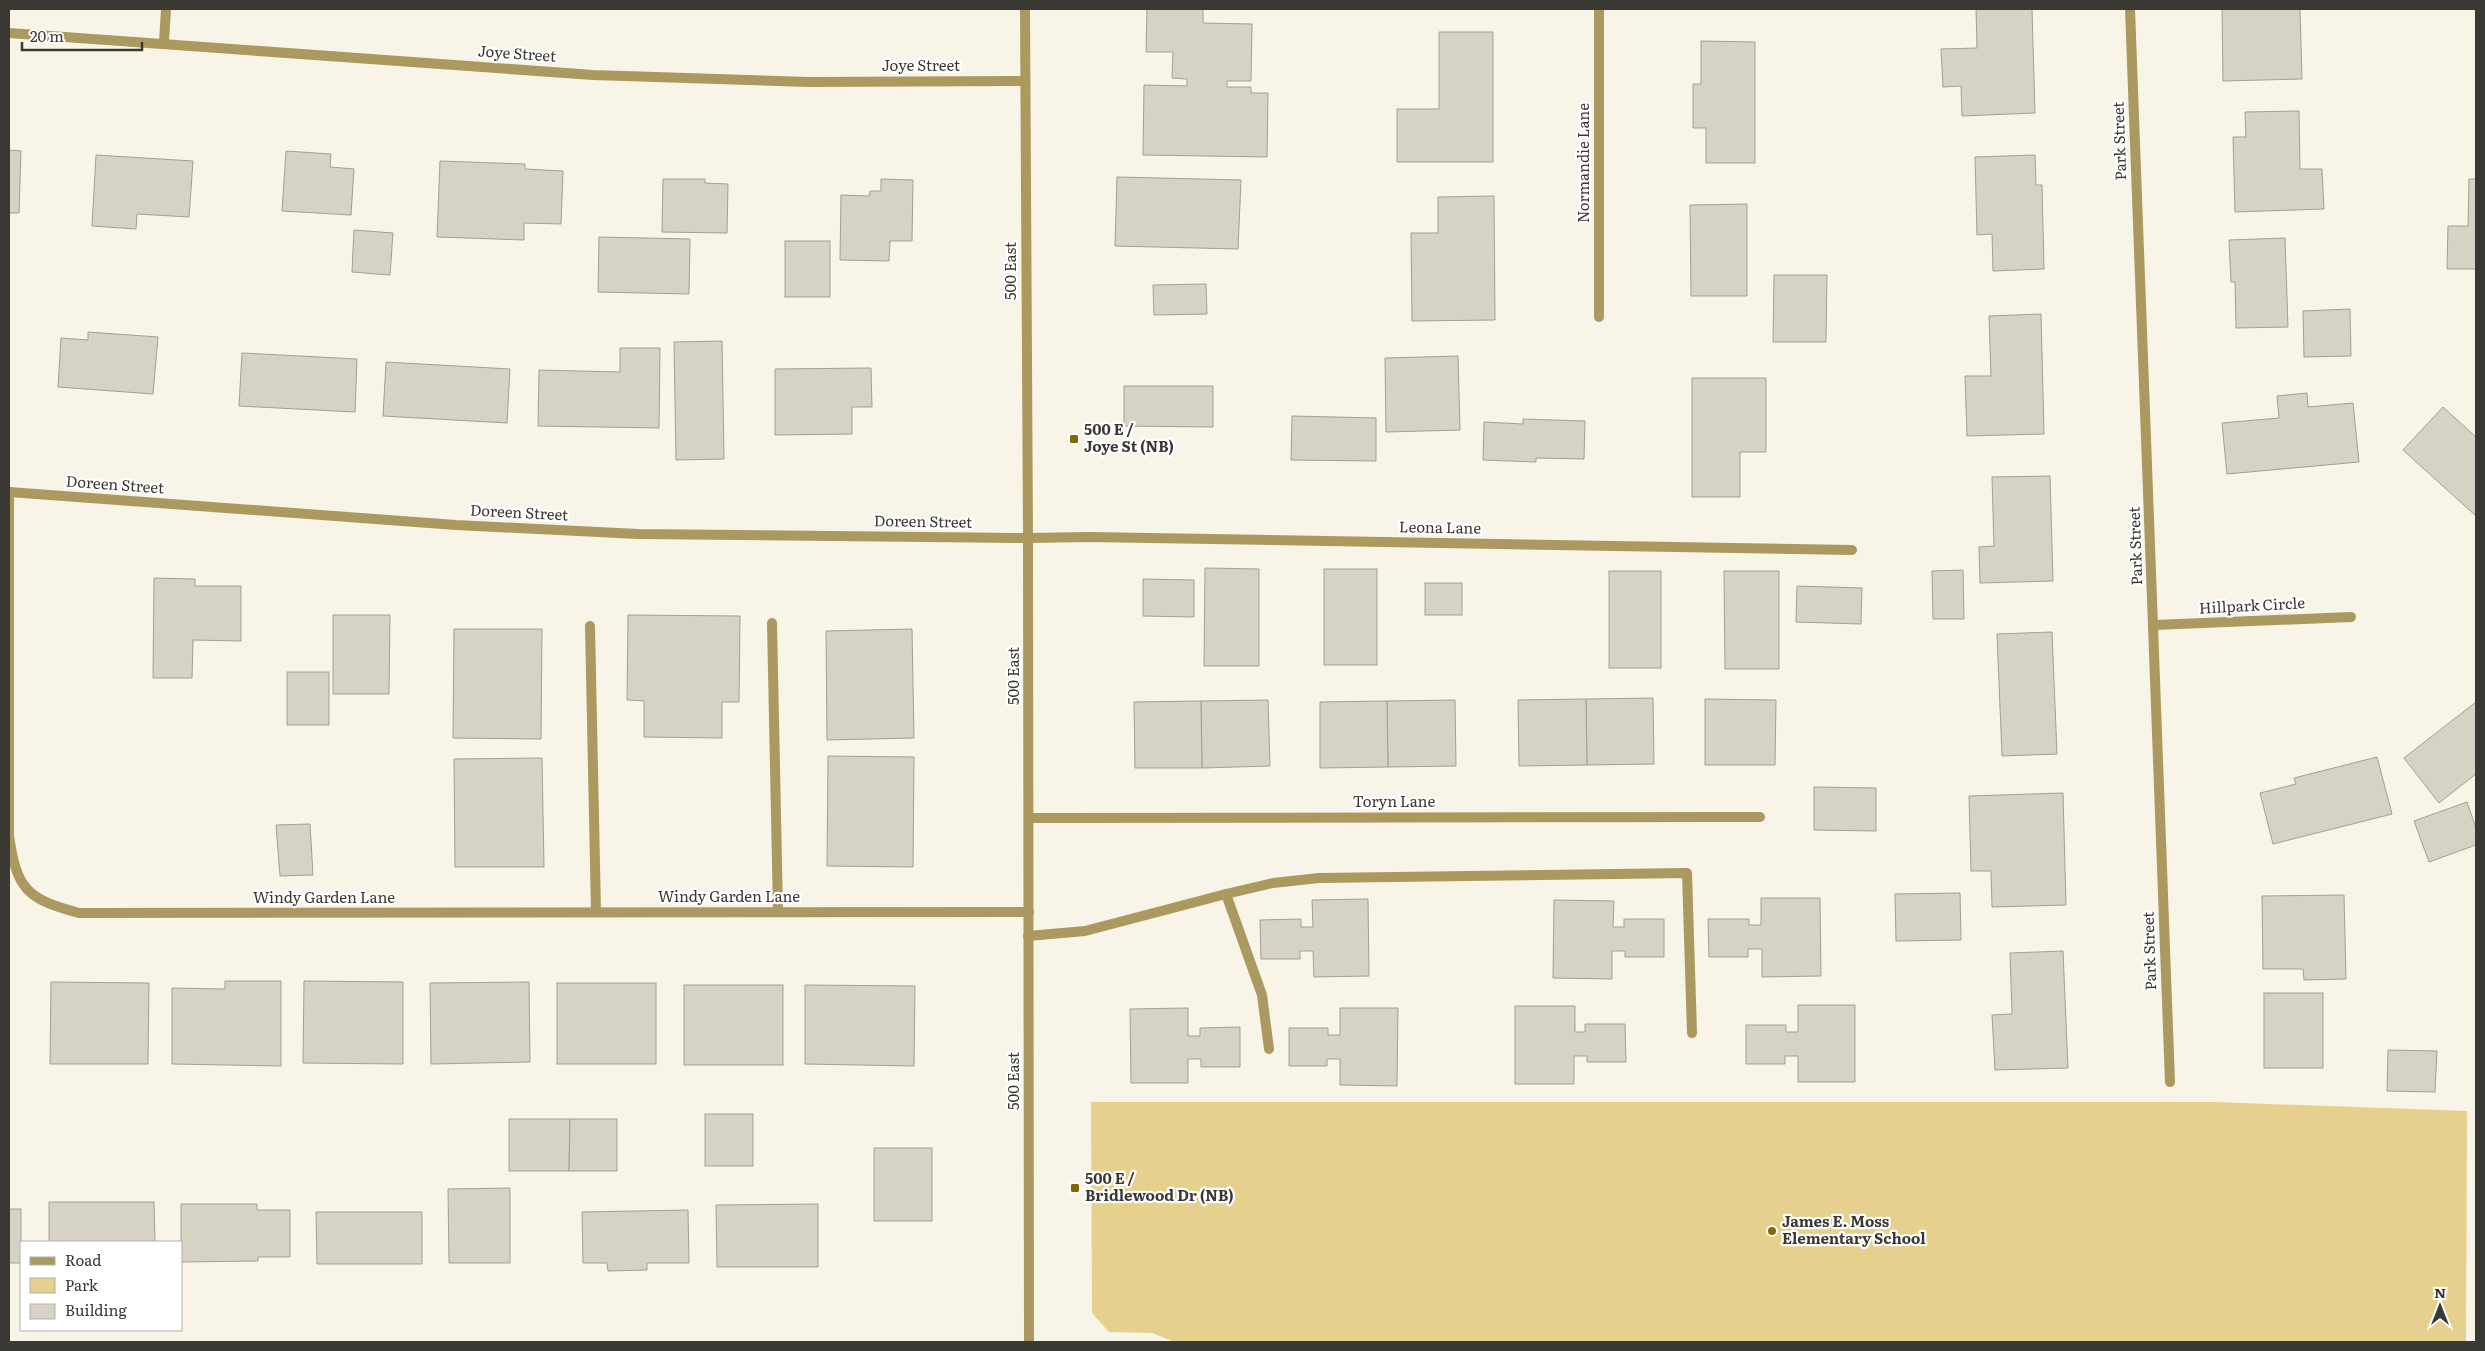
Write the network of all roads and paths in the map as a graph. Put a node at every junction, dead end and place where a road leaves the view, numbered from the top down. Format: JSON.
{"nodes":[{"id":1,"x":166,"y":9,"type":"edge"},
{"id":2,"x":1025,"y":9,"type":"edge"},
{"id":3,"x":1599,"y":9,"type":"edge"},
{"id":4,"x":2130,"y":9,"type":"edge"},
{"id":5,"x":9,"y":33,"type":"edge"},
{"id":6,"x":164,"y":42,"type":"junction"},
{"id":7,"x":1025,"y":81,"type":"junction"},
{"id":8,"x":1598,"y":317,"type":"dead end"},
{"id":9,"x":9,"y":492,"type":"edge"},
{"id":10,"x":1028,"y":538,"type":"junction"},
{"id":11,"x":1852,"y":550,"type":"dead end"},
{"id":12,"x":2351,"y":617,"type":"dead end"},
{"id":13,"x":772,"y":623,"type":"dead end"},
{"id":14,"x":2154,"y":625,"type":"junction"},
{"id":15,"x":590,"y":626,"type":"dead end"},
{"id":16,"x":1760,"y":817,"type":"dead end"},
{"id":17,"x":1029,"y":818,"type":"junction"},
{"id":18,"x":1226,"y":894,"type":"junction"},
{"id":19,"x":778,"y":911,"type":"junction"},
{"id":20,"x":596,"y":912,"type":"junction"},
{"id":21,"x":1029,"y":912,"type":"junction"},
{"id":22,"x":1028,"y":936,"type":"junction"},
{"id":23,"x":1692,"y":1033,"type":"dead end"},
{"id":24,"x":1269,"y":1049,"type":"dead end"},
{"id":25,"x":2170,"y":1082,"type":"dead end"},
{"id":26,"x":1029,"y":1342,"type":"edge"}],
"edges":[{"from":1,"to":6,"type":"street"},
{"from":2,"to":7,"type":"street","name":"500 East"},
{"from":3,"to":8,"type":"street","name":"Normandie Lane"},
{"from":4,"to":14,"type":"street","name":"Park Street"},
{"from":5,"to":6,"type":"street","name":"Joye Street"},
{"from":6,"to":7,"type":"street","name":"Joye Street"},
{"from":7,"to":10,"type":"street","name":"500 East"},
{"from":9,"to":10,"type":"street","name":"Doreen Street"},
{"from":9,"to":20,"type":"street","name":"Windy Garden Lane"},
{"from":10,"to":11,"type":"street","name":"Leona Lane"},
{"from":10,"to":17,"type":"street","name":"500 East"},
{"from":12,"to":14,"type":"street","name":"Hillpark Circle"},
{"from":13,"to":19,"type":"street"},
{"from":14,"to":25,"type":"street","name":"Park Street"},
{"from":15,"to":20,"type":"street"},
{"from":16,"to":17,"type":"street","name":"Toryn Lane"},
{"from":17,"to":21,"type":"street","name":"500 East"},
{"from":18,"to":22,"type":"street"},
{"from":18,"to":23,"type":"street"},
{"from":18,"to":24,"type":"street"},
{"from":19,"to":20,"type":"street","name":"Windy Garden Lane"},
{"from":19,"to":21,"type":"street","name":"Windy Garden Lane"},
{"from":21,"to":22,"type":"street","name":"500 East"},
{"from":22,"to":26,"type":"street","name":"500 East"}]}
